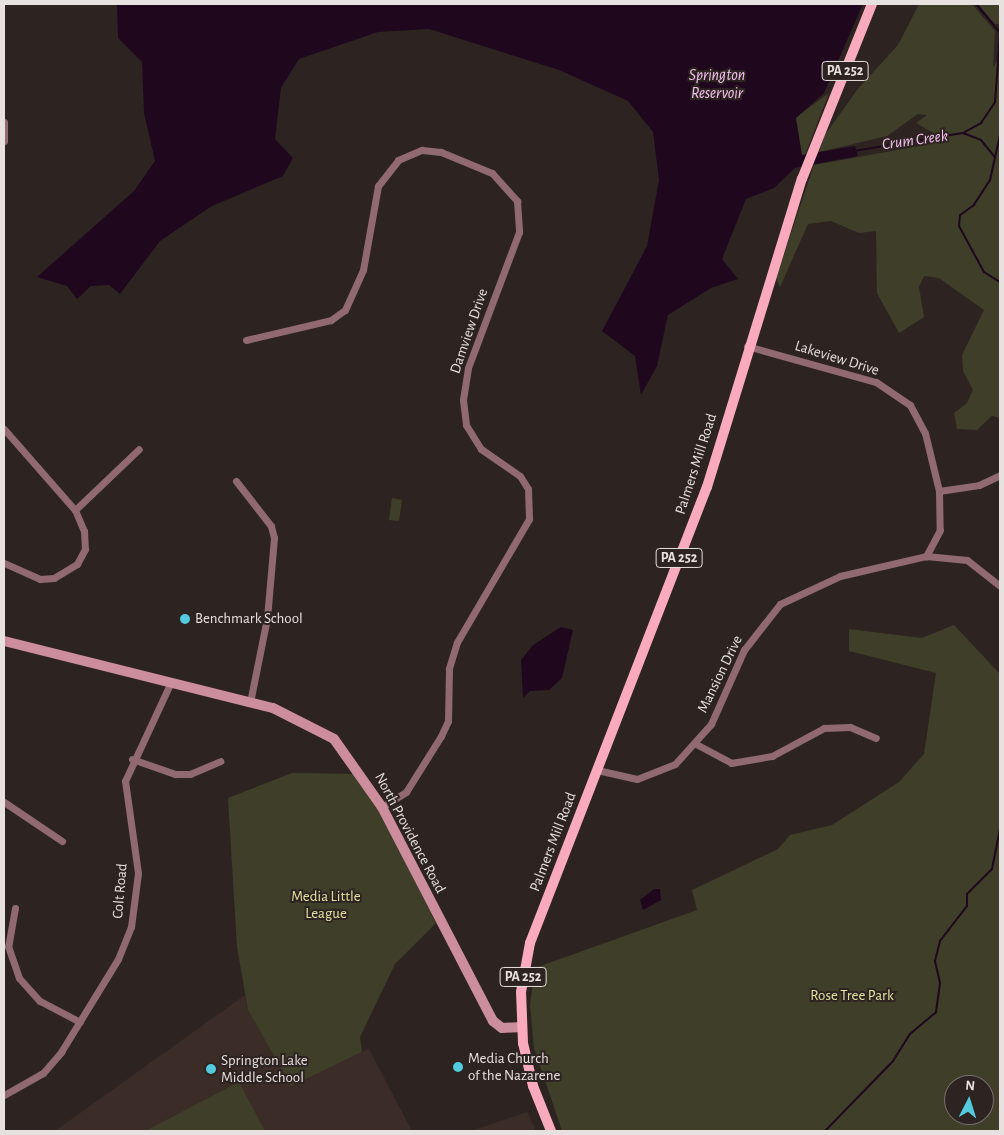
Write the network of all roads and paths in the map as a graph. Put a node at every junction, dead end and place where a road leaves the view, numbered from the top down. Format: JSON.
{"nodes":[{"id":1,"x":872,"y":4,"type":"edge"},
{"id":2,"x":4,"y":122,"type":"edge"},
{"id":3,"x":4,"y":141,"type":"edge"},
{"id":4,"x":246,"y":340,"type":"dead end"},
{"id":5,"x":747,"y":346,"type":"junction"},
{"id":6,"x":4,"y":429,"type":"edge"},
{"id":7,"x":139,"y":449,"type":"dead end"},
{"id":8,"x":1000,"y":475,"type":"edge"},
{"id":9,"x":236,"y":481,"type":"dead end"},
{"id":10,"x":939,"y":491,"type":"junction"},
{"id":11,"x":75,"y":510,"type":"junction"},
{"id":12,"x":926,"y":556,"type":"junction"},
{"id":13,"x":4,"y":563,"type":"edge"},
{"id":14,"x":1000,"y":586,"type":"edge"},
{"id":15,"x":4,"y":641,"type":"edge"},
{"id":16,"x":171,"y":682,"type":"junction"},
{"id":17,"x":250,"y":702,"type":"junction"},
{"id":18,"x":876,"y":738,"type":"dead end"},
{"id":19,"x":696,"y":744,"type":"junction"},
{"id":20,"x":132,"y":759,"type":"junction"},
{"id":21,"x":220,"y":761,"type":"dead end"},
{"id":22,"x":597,"y":770,"type":"junction"},
{"id":23,"x":4,"y":802,"type":"edge"},
{"id":24,"x":382,"y":807,"type":"junction"},
{"id":25,"x":62,"y":841,"type":"dead end"},
{"id":26,"x":15,"y":908,"type":"dead end"},
{"id":27,"x":80,"y":1022,"type":"junction"},
{"id":28,"x":522,"y":1027,"type":"junction"},
{"id":29,"x":4,"y":1095,"type":"edge"},
{"id":30,"x":551,"y":1131,"type":"edge"}],
"edges":[{"from":1,"to":5,"type":"main road","name":"Palmers Mill Road","number":"PA 252"},
{"from":2,"to":3,"type":"street"},
{"from":4,"to":24,"type":"street","name":"Damview Drive"},
{"from":5,"to":10,"type":"street","name":"Lakeview Drive"},
{"from":5,"to":22,"type":"main road","name":"Palmers Mill Road","number":"PA 252"},
{"from":6,"to":11,"type":"street"},
{"from":7,"to":11,"type":"street"},
{"from":8,"to":10,"type":"street"},
{"from":9,"to":17,"type":"street"},
{"from":10,"to":12,"type":"street","name":"Lakeview Drive"},
{"from":11,"to":13,"type":"street"},
{"from":12,"to":14,"type":"street"},
{"from":12,"to":19,"type":"street","name":"Mansion Drive"},
{"from":15,"to":16,"type":"main road","name":"North Providence Road"},
{"from":16,"to":17,"type":"main road","name":"North Providence Road"},
{"from":16,"to":20,"type":"street","name":"Colt Road"},
{"from":17,"to":24,"type":"main road","name":"North Providence Road"},
{"from":18,"to":19,"type":"street"},
{"from":19,"to":22,"type":"street","name":"Mansion Drive"},
{"from":20,"to":21,"type":"street"},
{"from":20,"to":27,"type":"street","name":"Colt Road"},
{"from":22,"to":28,"type":"main road","name":"Palmers Mill Road","number":"PA 252"},
{"from":23,"to":25,"type":"street"},
{"from":24,"to":28,"type":"main road","name":"North Providence Road"},
{"from":26,"to":27,"type":"street"},
{"from":27,"to":29,"type":"street","name":"Colt Road"},
{"from":28,"to":30,"type":"main road","number":"PA 252"}]}
